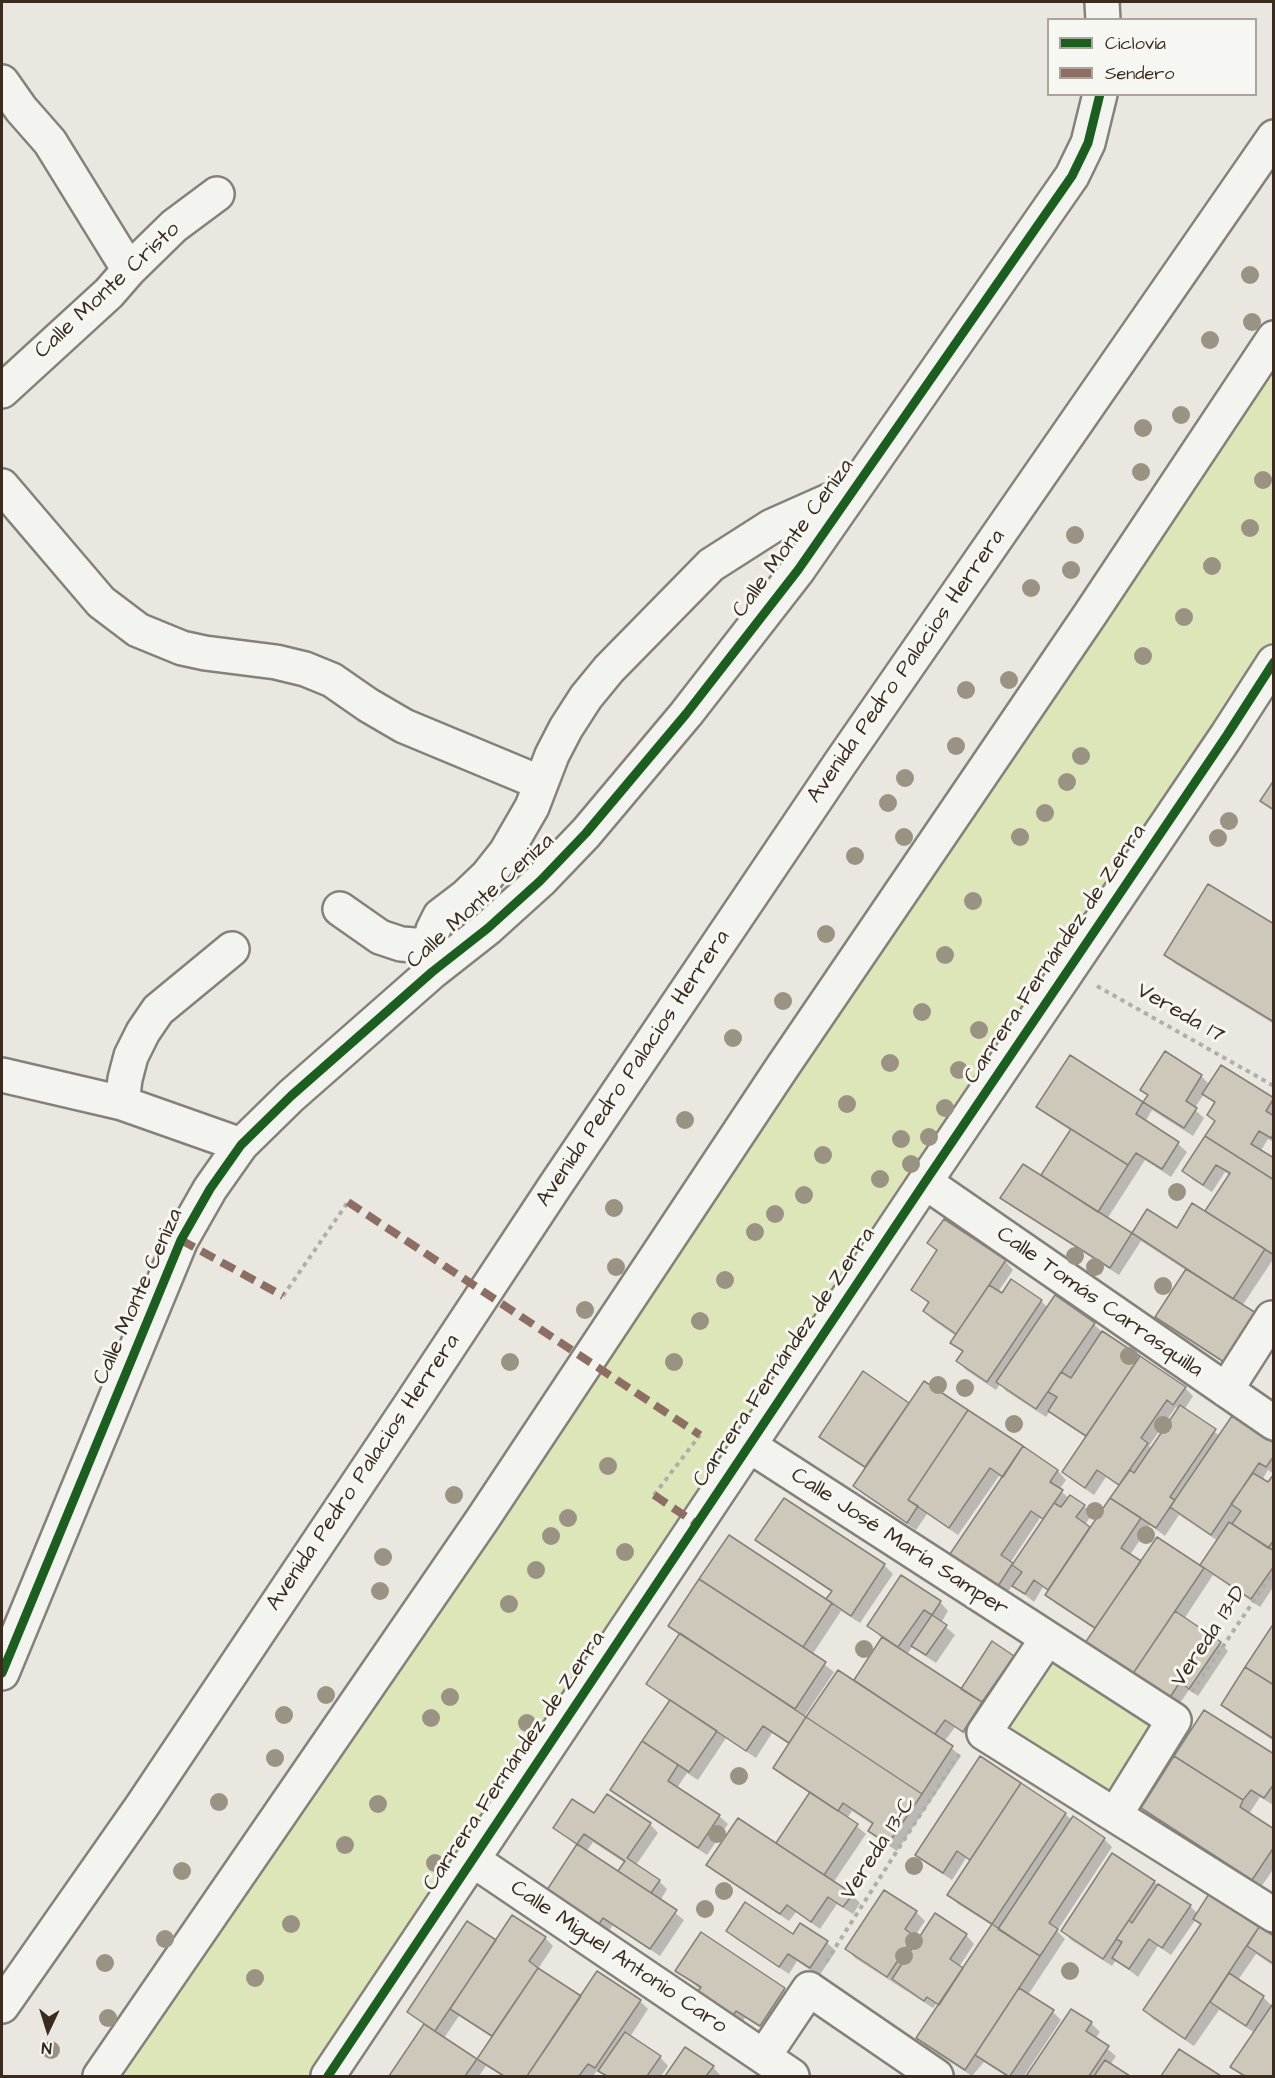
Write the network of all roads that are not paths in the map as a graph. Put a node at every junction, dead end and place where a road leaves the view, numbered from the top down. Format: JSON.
{"nodes":[{"id":1,"x":1102,"y":2,"type":"edge"},
{"id":2,"x":1104,"y":18,"type":"edge"},
{"id":3,"x":2,"y":82,"type":"edge"},
{"id":4,"x":1100,"y":96,"type":"edge"},
{"id":5,"x":1274,"y":137,"type":"edge"},
{"id":6,"x":218,"y":195,"type":"dead end"},
{"id":7,"x":129,"y":270,"type":"junction"},
{"id":8,"x":1274,"y":338,"type":"edge"},
{"id":9,"x":2,"y":391,"type":"edge"},
{"id":10,"x":2,"y":486,"type":"edge"},
{"id":11,"x":853,"y":490,"type":"junction"},
{"id":12,"x":1274,"y":662,"type":"edge"},
{"id":13,"x":541,"y":783,"type":"junction"},
{"id":14,"x":340,"y":909,"type":"dead end"},
{"id":15,"x":232,"y":949,"type":"dead end"},
{"id":16,"x":431,"y":959,"type":"junction"},
{"id":17,"x":2,"y":1075,"type":"edge"},
{"id":18,"x":122,"y":1103,"type":"junction"},
{"id":19,"x":241,"y":1145,"type":"junction"},
{"id":20,"x":925,"y":1182,"type":"junction"},
{"id":21,"x":1273,"y":1318,"type":"edge"},
{"id":22,"x":1226,"y":1390,"type":"junction"},
{"id":23,"x":1274,"y":1424,"type":"edge"},
{"id":24,"x":750,"y":1446,"type":"junction"},
{"id":25,"x":1047,"y":1639,"type":"junction"},
{"id":26,"x":2,"y":1673,"type":"edge"},
{"id":27,"x":1115,"y":1815,"type":"junction"},
{"id":28,"x":473,"y":1860,"type":"junction"},
{"id":29,"x":1274,"y":1915,"type":"edge"},
{"id":30,"x":2,"y":2006,"type":"edge"},
{"id":31,"x":764,"y":2056,"type":"junction"},
{"id":32,"x":929,"y":2074,"type":"edge"},
{"id":33,"x":100,"y":2076,"type":"edge"},
{"id":34,"x":328,"y":2076,"type":"edge"},
{"id":35,"x":792,"y":2076,"type":"edge"}],
"edges":[{"from":1,"to":2,"type":"street"},
{"from":3,"to":7,"type":"street"},
{"from":4,"to":11,"type":"street","name":"Calle Monte Ceniza"},
{"from":5,"to":30,"type":"street","name":"Avenida Pedro Palacios Herrera"},
{"from":6,"to":7,"type":"street","name":"Calle Monte Cristo"},
{"from":7,"to":9,"type":"street","name":"Calle Monte Cristo"},
{"from":8,"to":33,"type":"street"},
{"from":10,"to":13,"type":"street"},
{"from":11,"to":13,"type":"street"},
{"from":11,"to":16,"type":"street","name":"Calle Monte Ceniza"},
{"from":12,"to":20,"type":"street","name":"Carrera Fernández de Zerra"},
{"from":13,"to":16,"type":"street"},
{"from":14,"to":16,"type":"street"},
{"from":15,"to":18,"type":"street"},
{"from":16,"to":19,"type":"street","name":"Calle Monte Ceniza"},
{"from":17,"to":18,"type":"street"},
{"from":18,"to":19,"type":"street"},
{"from":19,"to":26,"type":"street","name":"Calle Monte Ceniza"},
{"from":20,"to":22,"type":"street","name":"Calle Tomás Carrasquilla"},
{"from":20,"to":24,"type":"street","name":"Carrera Fernández de Zerra"},
{"from":21,"to":22,"type":"street"},
{"from":22,"to":23,"type":"street","name":"Calle Tomás Carrasquilla"},
{"from":24,"to":25,"type":"street","name":"Calle José María Samper"},
{"from":24,"to":28,"type":"street","name":"Carrera Fernández de Zerra"},
{"from":25,"to":27,"type":"street","name":"Calle José María Samper"},
{"from":25,"to":27,"type":"street"},
{"from":27,"to":29,"type":"street"},
{"from":28,"to":31,"type":"street","name":"Calle Miguel Antonio Caro"},
{"from":28,"to":34,"type":"street","name":"Carrera Fernández de Zerra"},
{"from":31,"to":32,"type":"street"},
{"from":31,"to":35,"type":"street","name":"Calle Miguel Antonio Caro"}]}
